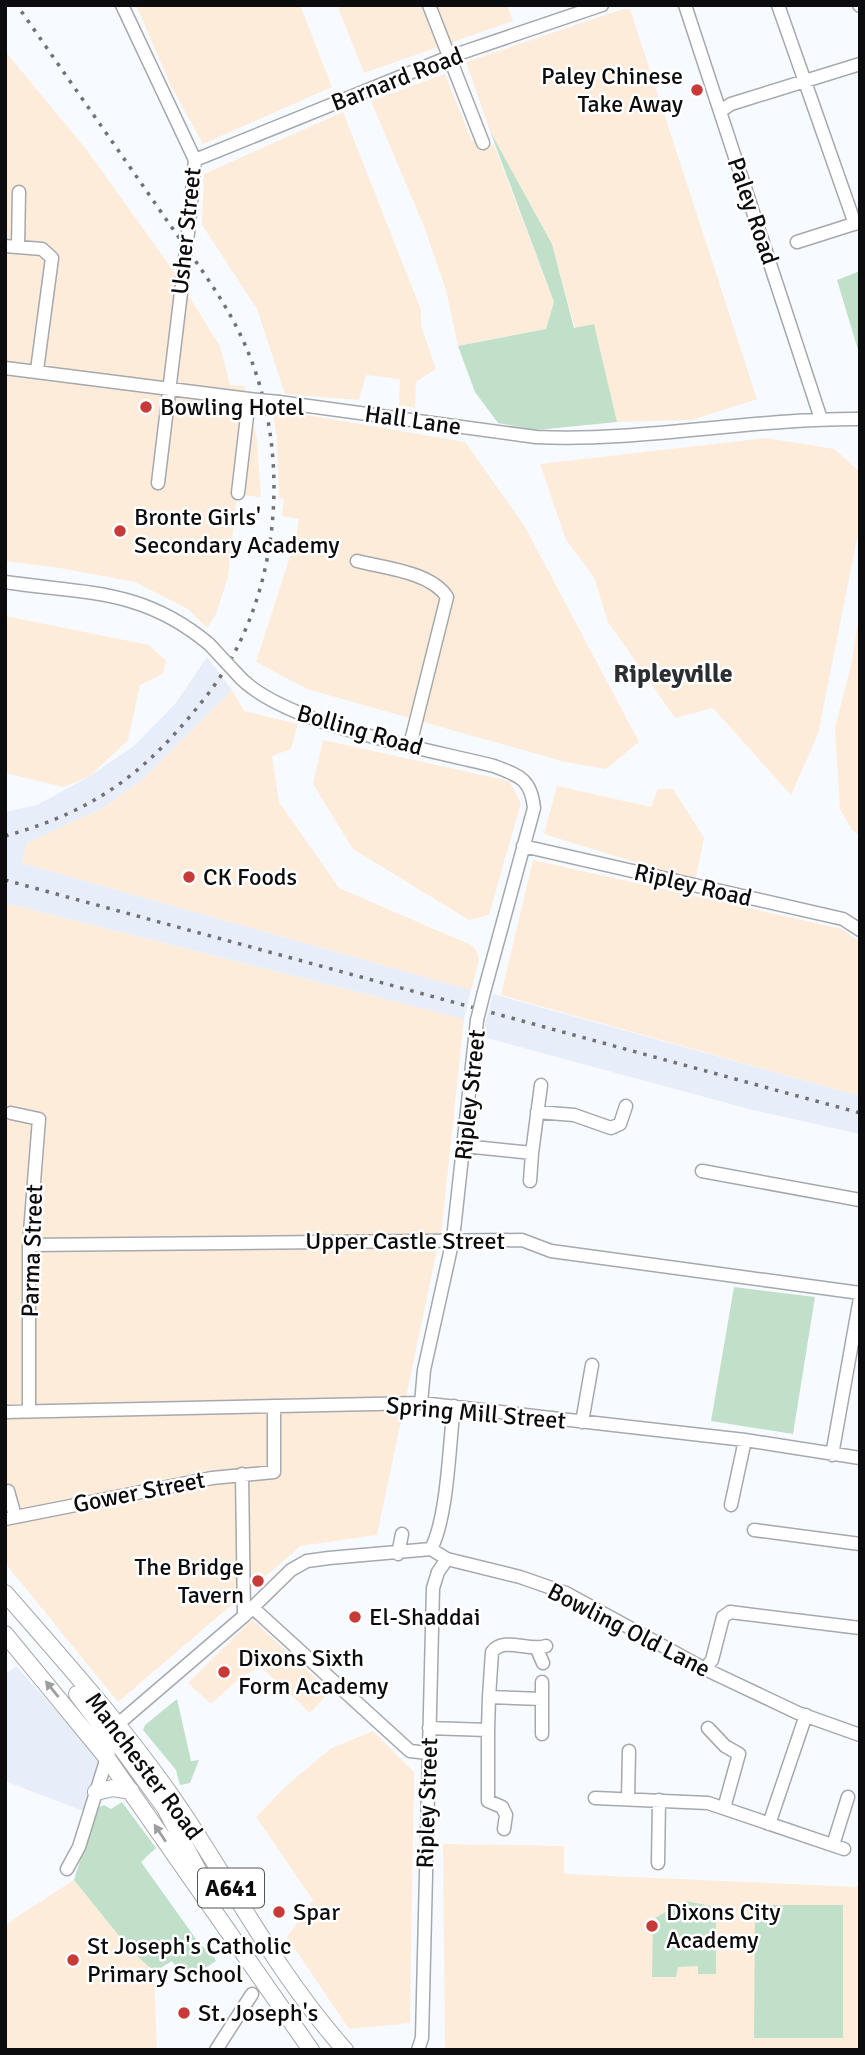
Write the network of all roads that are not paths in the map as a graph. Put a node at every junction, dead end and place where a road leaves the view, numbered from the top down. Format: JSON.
{"nodes":[{"id":1,"x":122,"y":5,"type":"edge"},
{"id":2,"x":429,"y":5,"type":"edge"},
{"id":3,"x":602,"y":5,"type":"edge"},
{"id":4,"x":685,"y":5,"type":"edge"},
{"id":5,"x":778,"y":5,"type":"edge"},
{"id":6,"x":449,"y":57,"type":"junction"},
{"id":7,"x":860,"y":64,"type":"edge"},
{"id":8,"x":806,"y":80,"type":"junction"},
{"id":9,"x":722,"y":110,"type":"junction"},
{"id":10,"x":483,"y":143,"type":"dead end"},
{"id":11,"x":195,"y":160,"type":"junction"},
{"id":12,"x":19,"y":192,"type":"dead end"},
{"id":13,"x":858,"y":223,"type":"edge"},
{"id":14,"x":797,"y":242,"type":"dead end"},
{"id":15,"x":11,"y":247,"type":"edge"},
{"id":16,"x":5,"y":368,"type":"edge"},
{"id":17,"x":37,"y":370,"type":"junction"},
{"id":18,"x":168,"y":389,"type":"junction"},
{"id":19,"x":249,"y":399,"type":"junction"},
{"id":20,"x":821,"y":419,"type":"junction"},
{"id":21,"x":860,"y":419,"type":"edge"},
{"id":22,"x":158,"y":483,"type":"dead end"},
{"id":23,"x":238,"y":493,"type":"dead end"},
{"id":24,"x":356,"y":561,"type":"dead end"},
{"id":25,"x":5,"y":582,"type":"edge"},
{"id":26,"x":410,"y":745,"type":"junction"},
{"id":27,"x":533,"y":791,"type":"joint"},
{"id":28,"x":523,"y":846,"type":"junction"},
{"id":29,"x":860,"y":930,"type":"edge"},
{"id":30,"x":541,"y":1085,"type":"dead end"},
{"id":31,"x":626,"y":1106,"type":"dead end"},
{"id":32,"x":537,"y":1112,"type":"junction"},
{"id":33,"x":11,"y":1113,"type":"dead end"},
{"id":34,"x":464,"y":1146,"type":"junction"},
{"id":35,"x":532,"y":1153,"type":"junction"},
{"id":36,"x":702,"y":1171,"type":"dead end"},
{"id":37,"x":530,"y":1181,"type":"dead end"},
{"id":38,"x":860,"y":1200,"type":"edge"},
{"id":39,"x":453,"y":1239,"type":"junction"},
{"id":40,"x":29,"y":1245,"type":"junction"},
{"id":41,"x":860,"y":1296,"type":"edge"},
{"id":42,"x":592,"y":1365,"type":"dead end"},
{"id":43,"x":853,"y":1372,"type":"edge"},
{"id":44,"x":421,"y":1403,"type":"junction"},
{"id":45,"x":274,"y":1406,"type":"junction"},
{"id":46,"x":454,"y":1406,"type":"junction"},
{"id":47,"x":29,"y":1411,"type":"junction"},
{"id":48,"x":5,"y":1412,"type":"edge"},
{"id":49,"x":582,"y":1422,"type":"junction"},
{"id":50,"x":745,"y":1440,"type":"junction"},
{"id":51,"x":832,"y":1455,"type":"junction"},
{"id":52,"x":860,"y":1458,"type":"edge"},
{"id":53,"x":242,"y":1474,"type":"junction"},
{"id":54,"x":8,"y":1491,"type":"dead end"},
{"id":55,"x":731,"y":1505,"type":"dead end"},
{"id":56,"x":10,"y":1517,"type":"edge"},
{"id":57,"x":754,"y":1530,"type":"dead end"},
{"id":58,"x":402,"y":1534,"type":"dead end"},
{"id":59,"x":860,"y":1544,"type":"edge"},
{"id":60,"x":431,"y":1549,"type":"junction"},
{"id":61,"x":398,"y":1554,"type":"junction"},
{"id":62,"x":447,"y":1559,"type":"junction"},
{"id":63,"x":5,"y":1593,"type":"edge"},
{"id":64,"x":248,"y":1612,"type":"junction"},
{"id":65,"x":860,"y":1628,"type":"edge"},
{"id":66,"x":5,"y":1634,"type":"edge"},
{"id":67,"x":542,"y":1664,"type":"dead end"},
{"id":68,"x":69,"y":1669,"type":"junction"},
{"id":69,"x":705,"y":1669,"type":"junction"},
{"id":70,"x":542,"y":1682,"type":"dead end"},
{"id":71,"x":489,"y":1696,"type":"junction"},
{"id":72,"x":542,"y":1699,"type":"junction"},
{"id":73,"x":806,"y":1715,"type":"junction"},
{"id":74,"x":118,"y":1724,"type":"junction"},
{"id":75,"x":429,"y":1728,"type":"junction"},
{"id":76,"x":708,"y":1728,"type":"dead end"},
{"id":77,"x":488,"y":1730,"type":"junction"},
{"id":78,"x":542,"y":1734,"type":"dead end"},
{"id":79,"x":860,"y":1735,"type":"edge"},
{"id":80,"x":629,"y":1751,"type":"dead end"},
{"id":81,"x":428,"y":1753,"type":"junction"},
{"id":82,"x":107,"y":1758,"type":"junction"},
{"id":83,"x":131,"y":1791,"type":"junction"},
{"id":84,"x":96,"y":1792,"type":"junction"},
{"id":85,"x":848,"y":1797,"type":"dead end"},
{"id":86,"x":595,"y":1798,"type":"dead end"},
{"id":87,"x":628,"y":1799,"type":"junction"},
{"id":88,"x":659,"y":1800,"type":"junction"},
{"id":89,"x":724,"y":1808,"type":"junction"},
{"id":90,"x":769,"y":1824,"type":"junction"},
{"id":91,"x":504,"y":1829,"type":"dead end"},
{"id":92,"x":658,"y":1863,"type":"dead end"},
{"id":93,"x":67,"y":1869,"type":"dead end"},
{"id":94,"x":208,"y":1903,"type":"junction"},
{"id":95,"x":251,"y":1994,"type":"dead end"},
{"id":96,"x":424,"y":2048,"type":"edge"},
{"id":97,"x":216,"y":2050,"type":"edge"},
{"id":98,"x":311,"y":2050,"type":"edge"},
{"id":99,"x":345,"y":2050,"type":"edge"}],
"edges":[{"from":1,"to":11,"type":"street","name":"Usher Street"},
{"from":2,"to":6,"type":"street"},
{"from":3,"to":6,"type":"street","name":"Barnard Road"},
{"from":4,"to":9,"type":"street","name":"Paley Road"},
{"from":5,"to":8,"type":"street"},
{"from":6,"to":10,"type":"street"},
{"from":6,"to":11,"type":"street","name":"Barnard Road"},
{"from":7,"to":8,"type":"street"},
{"from":8,"to":9,"type":"street"},
{"from":8,"to":13,"type":"street"},
{"from":9,"to":20,"type":"street","name":"Paley Road"},
{"from":11,"to":18,"type":"street","name":"Usher Street","bridge":true},
{"from":12,"to":15,"type":"street"},
{"from":13,"to":14,"type":"street"},
{"from":15,"to":17,"type":"street"},
{"from":16,"to":17,"type":"street","name":"Hall Lane"},
{"from":17,"to":18,"type":"street","name":"Hall Lane"},
{"from":18,"to":19,"type":"street","name":"Hall Lane"},
{"from":18,"to":22,"type":"street","name":"Usher Street"},
{"from":19,"to":20,"type":"street","name":"Hall Lane","bridge":true},
{"from":19,"to":23,"type":"street"},
{"from":20,"to":21,"type":"street","name":"Hall Lane"},
{"from":24,"to":26,"type":"street"},
{"from":25,"to":26,"type":"street","name":"Bolling Road","bridge":true},
{"from":26,"to":27,"type":"street","name":"Bolling Road"},
{"from":27,"to":28,"type":"street","name":"Ripley Street"},
{"from":28,"to":29,"type":"street","name":"Ripley Road"},
{"from":28,"to":34,"type":"street","name":"Ripley Street","bridge":true},
{"from":30,"to":32,"type":"street"},
{"from":31,"to":32,"type":"street"},
{"from":32,"to":35,"type":"street"},
{"from":33,"to":40,"type":"street","name":"Parma Street"},
{"from":34,"to":35,"type":"street"},
{"from":34,"to":39,"type":"street","name":"Ripley Street"},
{"from":35,"to":37,"type":"street"},
{"from":36,"to":38,"type":"street"},
{"from":39,"to":40,"type":"street","name":"Upper Castle Street"},
{"from":39,"to":41,"type":"street","name":"Upper Castle Street"},
{"from":39,"to":44,"type":"street","name":"Ripley Street"},
{"from":40,"to":47,"type":"street","name":"Parma Street"},
{"from":41,"to":43,"type":"street"},
{"from":42,"to":49,"type":"street"},
{"from":43,"to":51,"type":"street"},
{"from":44,"to":45,"type":"street","name":"Spring Mill Street"},
{"from":44,"to":46,"type":"street","name":"Spring Mill Street"},
{"from":45,"to":47,"type":"street","name":"Spring Mill Street"},
{"from":45,"to":53,"type":"street","name":"Gower Street"},
{"from":46,"to":49,"type":"street","name":"Spring Mill Street"},
{"from":46,"to":60,"type":"street"},
{"from":47,"to":48,"type":"street","name":"Spring Mill Street"},
{"from":49,"to":50,"type":"street","name":"Spring Mill Street"},
{"from":50,"to":51,"type":"street","name":"Spring Mill Street"},
{"from":50,"to":55,"type":"street"},
{"from":51,"to":52,"type":"street","name":"Spring Mill Street"},
{"from":53,"to":56,"type":"street","name":"Gower Street"},
{"from":53,"to":64,"type":"street"},
{"from":54,"to":56,"type":"street"},
{"from":57,"to":59,"type":"street"},
{"from":58,"to":61,"type":"street"},
{"from":60,"to":61,"type":"street"},
{"from":60,"to":62,"type":"street","name":"Bowling Old Lane"},
{"from":61,"to":64,"type":"street"},
{"from":62,"to":69,"type":"street","name":"Bowling Old Lane"},
{"from":62,"to":75,"type":"street","name":"Ripley Street"},
{"from":63,"to":68,"type":"main road","name":"Manchester Road","number":"A641"},
{"from":64,"to":74,"type":"street"},
{"from":64,"to":81,"type":"street"},
{"from":65,"to":69,"type":"street"},
{"from":82,"to":66,"type":"main road","name":"Manchester Road","number":"A641","one_way":true},
{"from":67,"to":71,"type":"street"},
{"from":68,"to":74,"type":"main road","name":"Manchester Road","number":"A641"},
{"from":68,"to":82,"type":"main road"},
{"from":69,"to":73,"type":"street","name":"Bowling Old Lane"},
{"from":70,"to":72,"type":"street"},
{"from":71,"to":72,"type":"street"},
{"from":71,"to":77,"type":"street"},
{"from":72,"to":78,"type":"street"},
{"from":73,"to":79,"type":"street","name":"Bowling Old Lane"},
{"from":73,"to":90,"type":"street"},
{"from":74,"to":82,"type":"street"},
{"from":74,"to":94,"type":"main road"},
{"from":74,"to":99,"type":"main road","name":"Manchester Road","number":"A641"},
{"from":75,"to":77,"type":"street"},
{"from":75,"to":81,"type":"street","name":"Ripley Street"},
{"from":76,"to":89,"type":"street"},
{"from":77,"to":91,"type":"street"},
{"from":80,"to":87,"type":"street"},
{"from":81,"to":96,"type":"street","name":"Ripley Street"},
{"from":82,"to":83,"type":"main road","name":"Manchester Road","number":"A641"},
{"from":82,"to":84,"type":"street"},
{"from":83,"to":84,"type":"main road"},
{"from":94,"to":83,"type":"main road","name":"Manchester Road","number":"A641","one_way":true},
{"from":84,"to":93,"type":"street"},
{"from":85,"to":90,"type":"street"},
{"from":86,"to":87,"type":"street"},
{"from":87,"to":88,"type":"street"},
{"from":88,"to":89,"type":"street"},
{"from":88,"to":92,"type":"street"},
{"from":89,"to":90,"type":"street"},
{"from":94,"to":98,"type":"main road","name":"Manchester Road","number":"A641"},
{"from":95,"to":97,"type":"street"}]}
